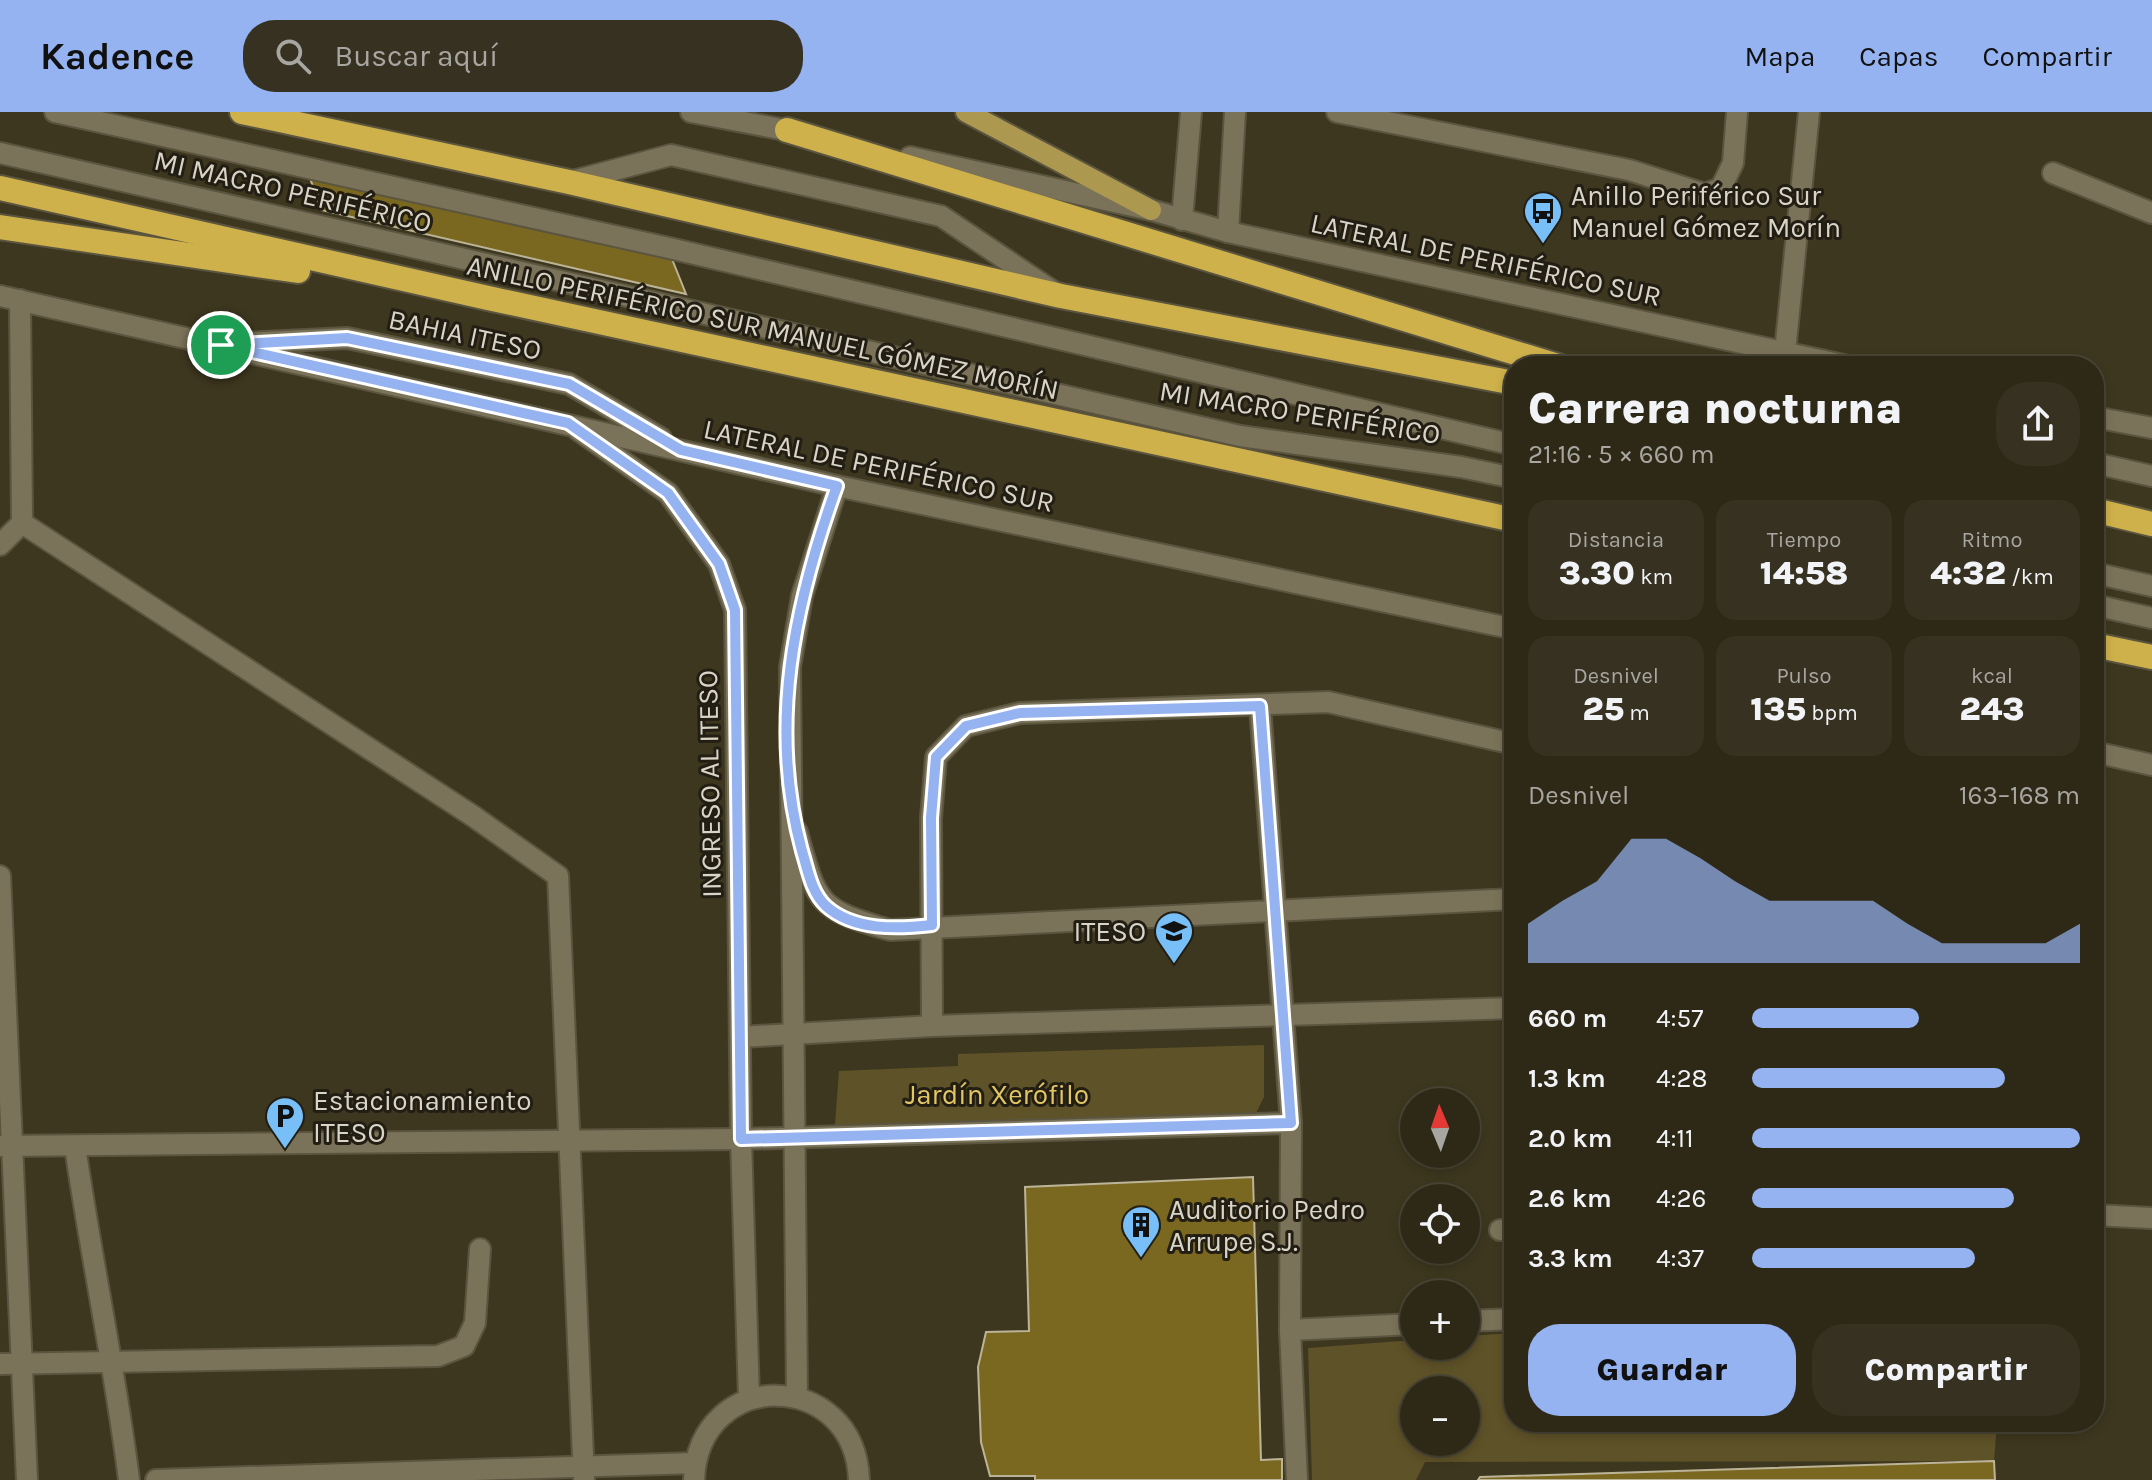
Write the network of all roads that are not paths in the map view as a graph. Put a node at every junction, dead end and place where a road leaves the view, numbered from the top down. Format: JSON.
{"nodes":[{"id":1,"x":55,"y":112,"type":"edge"},
{"id":2,"x":242,"y":112,"type":"edge"},
{"id":3,"x":691,"y":112,"type":"edge"},
{"id":4,"x":966,"y":112,"type":"edge"},
{"id":5,"x":1191,"y":112,"type":"edge"},
{"id":6,"x":1235,"y":112,"type":"edge"},
{"id":7,"x":1337,"y":112,"type":"edge"},
{"id":8,"x":1737,"y":112,"type":"edge"},
{"id":9,"x":1809,"y":112,"type":"edge"},
{"id":10,"x":787,"y":130,"type":"junction"},
{"id":11,"x":0,"y":153,"type":"edge"},
{"id":12,"x":2053,"y":173,"type":"dead end"},
{"id":13,"x":569,"y":182,"type":"junction"},
{"id":14,"x":0,"y":188,"type":"edge"},
{"id":15,"x":1151,"y":210,"type":"junction"},
{"id":16,"x":2152,"y":213,"type":"edge"},
{"id":17,"x":1182,"y":220,"type":"junction"},
{"id":18,"x":0,"y":227,"type":"edge"},
{"id":19,"x":1228,"y":232,"type":"junction"},
{"id":20,"x":1061,"y":296,"type":"junction"},
{"id":21,"x":10,"y":298,"type":"edge"},
{"id":22,"x":488,"y":298,"type":"junction"},
{"id":23,"x":221,"y":345,"type":"junction"},
{"id":24,"x":1785,"y":352,"type":"junction"},
{"id":25,"x":1525,"y":356,"type":"edge"},
{"id":26,"x":1803,"y":356,"type":"edge"},
{"id":27,"x":1504,"y":381,"type":"edge"},
{"id":28,"x":2104,"y":419,"type":"edge"},
{"id":29,"x":568,"y":423,"type":"junction"},
{"id":30,"x":2152,"y":428,"type":"edge"},
{"id":31,"x":1504,"y":443,"type":"edge"},
{"id":32,"x":681,"y":450,"type":"junction"},
{"id":33,"x":2104,"y":465,"type":"edge"},
{"id":34,"x":1504,"y":476,"type":"edge"},
{"id":35,"x":2152,"y":476,"type":"edge"},
{"id":36,"x":837,"y":486,"type":"junction"},
{"id":37,"x":2104,"y":512,"type":"edge"},
{"id":38,"x":1504,"y":518,"type":"edge"},
{"id":39,"x":22,"y":523,"type":"junction"},
{"id":40,"x":2152,"y":524,"type":"edge"},
{"id":41,"x":0,"y":545,"type":"edge"},
{"id":42,"x":2104,"y":575,"type":"edge"},
{"id":43,"x":2152,"y":586,"type":"edge"},
{"id":44,"x":2104,"y":607,"type":"edge"},
{"id":45,"x":2152,"y":618,"type":"edge"},
{"id":46,"x":1504,"y":627,"type":"edge"},
{"id":47,"x":2104,"y":647,"type":"edge"},
{"id":48,"x":2152,"y":657,"type":"edge"},
{"id":49,"x":1260,"y":706,"type":"junction"},
{"id":50,"x":1504,"y":742,"type":"edge"},
{"id":51,"x":2104,"y":754,"type":"edge"},
{"id":52,"x":2152,"y":765,"type":"edge"},
{"id":53,"x":788,"y":801,"type":"junction"},
{"id":54,"x":0,"y":876,"type":"edge"},
{"id":55,"x":1504,"y":899,"type":"edge"},
{"id":56,"x":1274,"y":908,"type":"junction"},
{"id":57,"x":932,"y":925,"type":"junction"},
{"id":58,"x":1504,"y":1008,"type":"edge"},
{"id":59,"x":1284,"y":1015,"type":"junction"},
{"id":60,"x":932,"y":1026,"type":"junction"},
{"id":61,"x":792,"y":1036,"type":"junction"},
{"id":62,"x":740,"y":1037,"type":"junction"},
{"id":63,"x":1291,"y":1123,"type":"junction"},
{"id":64,"x":794,"y":1138,"type":"junction"},
{"id":65,"x":741,"y":1139,"type":"junction"},
{"id":66,"x":570,"y":1141,"type":"junction"},
{"id":67,"x":6,"y":1146,"type":"edge"},
{"id":68,"x":75,"y":1146,"type":"junction"},
{"id":69,"x":2104,"y":1216,"type":"edge"},
{"id":70,"x":2152,"y":1218,"type":"edge"},
{"id":71,"x":480,"y":1249,"type":"dead end"},
{"id":72,"x":1504,"y":1319,"type":"edge"},
{"id":73,"x":1480,"y":1320,"type":"edge"},
{"id":74,"x":1400,"y":1325,"type":"edge"},
{"id":75,"x":1290,"y":1330,"type":"junction"},
{"id":76,"x":114,"y":1361,"type":"junction"},
{"id":77,"x":0,"y":1364,"type":"edge"},
{"id":78,"x":22,"y":1364,"type":"junction"},
{"id":79,"x":797,"y":1397,"type":"junction"},
{"id":80,"x":749,"y":1399,"type":"junction"},
{"id":81,"x":694,"y":1472,"type":"edge"},
{"id":82,"x":583,"y":1473,"type":"edge"},
{"id":83,"x":27,"y":1480,"type":"edge"},
{"id":84,"x":129,"y":1480,"type":"edge"},
{"id":85,"x":156,"y":1480,"type":"edge"},
{"id":86,"x":859,"y":1480,"type":"edge"},
{"id":87,"x":1297,"y":1480,"type":"edge"}],
"edges":[{"from":1,"to":31,"type":"street","name":"MI MACRO PERIFÉRICO"},
{"from":2,"to":13,"type":"highway"},
{"from":3,"to":10,"type":"street","name":"LATERAL DE PERIFÉRICO SUR"},
{"from":4,"to":15,"type":"main road"},
{"from":5,"to":17,"type":"street"},
{"from":6,"to":19,"type":"street"},
{"from":7,"to":8,"type":"street"},
{"from":9,"to":24,"type":"street"},
{"from":10,"to":15,"type":"street","name":"LATERAL DE PERIFÉRICO SUR"},
{"from":10,"to":25,"type":"highway"},
{"from":11,"to":34,"type":"street","name":"MI MACRO PERIFÉRICO"},
{"from":12,"to":16,"type":"street"},
{"from":13,"to":20,"type":"highway"},
{"from":13,"to":20,"type":"street"},
{"from":14,"to":22,"type":"highway","name":"ANILLO PERIFÉRICO SUR MANUEL GÓMEZ MORÍN"},
{"from":15,"to":17,"type":"street","name":"LATERAL DE PERIFÉRICO SUR"},
{"from":17,"to":19,"type":"street","name":"LATERAL DE PERIFÉRICO SUR"},
{"from":18,"to":22,"type":"highway"},
{"from":19,"to":24,"type":"street","name":"LATERAL DE PERIFÉRICO SUR"},
{"from":20,"to":27,"type":"highway"},
{"from":21,"to":23,"type":"street","name":"LATERAL DE PERIFÉRICO SUR"},
{"from":21,"to":39,"type":"street"},
{"from":22,"to":38,"type":"highway","name":"ANILLO PERIFÉRICO SUR MANUEL GÓMEZ MORÍN"},
{"from":23,"to":29,"type":"street","name":"LATERAL DE PERIFÉRICO SUR"},
{"from":23,"to":32,"type":"street","name":"BAHIA ITESO"},
{"from":24,"to":26,"type":"street","name":"LATERAL DE PERIFÉRICO SUR"},
{"from":28,"to":30,"type":"street"},
{"from":29,"to":32,"type":"street","name":"LATERAL DE PERIFÉRICO SUR"},
{"from":29,"to":62,"type":"street","name":"INGRESO AL ITESO"},
{"from":32,"to":36,"type":"street","name":"LATERAL DE PERIFÉRICO SUR"},
{"from":33,"to":35,"type":"street"},
{"from":36,"to":46,"type":"street","name":"LATERAL DE PERIFÉRICO SUR"},
{"from":36,"to":53,"type":"street"},
{"from":37,"to":40,"type":"highway"},
{"from":39,"to":41,"type":"street"},
{"from":39,"to":66,"type":"street"},
{"from":42,"to":43,"type":"street"},
{"from":44,"to":45,"type":"street"},
{"from":47,"to":48,"type":"highway"},
{"from":49,"to":50,"type":"street"},
{"from":49,"to":56,"type":"street"},
{"from":49,"to":57,"type":"street"},
{"from":51,"to":52,"type":"street"},
{"from":53,"to":57,"type":"street"},
{"from":53,"to":61,"type":"street"},
{"from":54,"to":67,"type":"street"},
{"from":55,"to":56,"type":"street"},
{"from":56,"to":57,"type":"street"},
{"from":56,"to":59,"type":"street"},
{"from":57,"to":60,"type":"street"},
{"from":58,"to":59,"type":"street"},
{"from":59,"to":60,"type":"street"},
{"from":59,"to":63,"type":"street"},
{"from":60,"to":61,"type":"street"},
{"from":61,"to":62,"type":"street"},
{"from":61,"to":64,"type":"street"},
{"from":62,"to":65,"type":"street","name":"INGRESO AL ITESO"},
{"from":63,"to":64,"type":"street"},
{"from":63,"to":75,"type":"street"},
{"from":64,"to":65,"type":"street"},
{"from":64,"to":79,"type":"street"},
{"from":65,"to":66,"type":"street"},
{"from":65,"to":80,"type":"street","name":"INGRESO AL ITESO"},
{"from":66,"to":68,"type":"street"},
{"from":66,"to":82,"type":"street"},
{"from":67,"to":68,"type":"street"},
{"from":67,"to":78,"type":"street"},
{"from":68,"to":76,"type":"street"},
{"from":69,"to":70,"type":"street"},
{"from":71,"to":76,"type":"street"},
{"from":72,"to":73,"type":"street"},
{"from":74,"to":75,"type":"street"},
{"from":75,"to":87,"type":"street"},
{"from":76,"to":78,"type":"street"},
{"from":76,"to":84,"type":"street"},
{"from":77,"to":78,"type":"street"},
{"from":78,"to":83,"type":"street"},
{"from":79,"to":80,"type":"street"},
{"from":79,"to":86,"type":"street"},
{"from":80,"to":81,"type":"street"},
{"from":81,"to":82,"type":"street"},
{"from":82,"to":85,"type":"street"}]}
